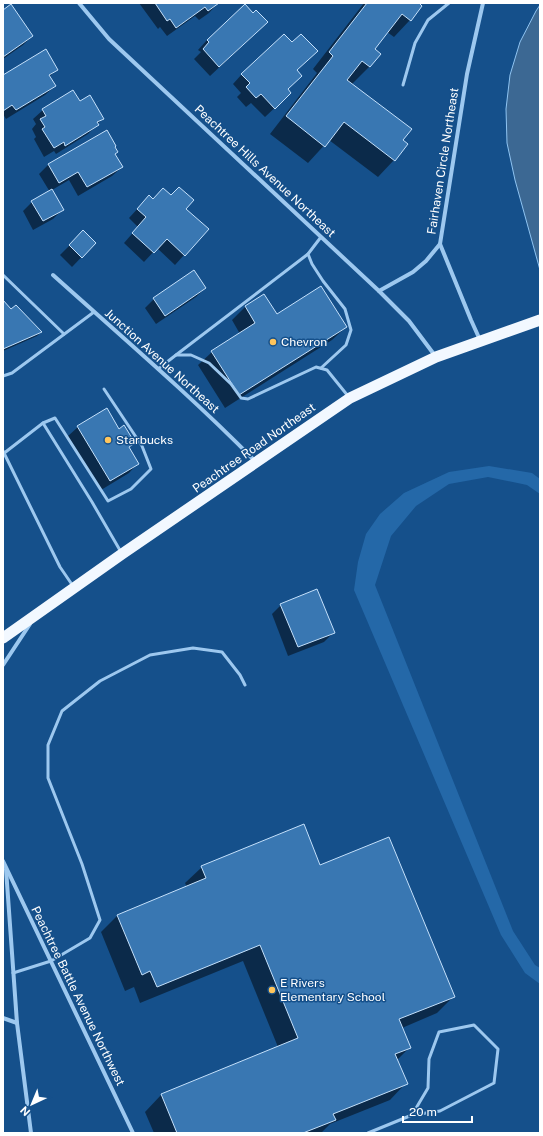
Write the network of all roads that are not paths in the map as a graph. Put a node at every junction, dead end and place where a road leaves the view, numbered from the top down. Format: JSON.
{"nodes":[{"id":1,"x":79,"y":3,"type":"edge"},
{"id":2,"x":448,"y":3,"type":"edge"},
{"id":3,"x":483,"y":3,"type":"edge"},
{"id":4,"x":403,"y":85,"type":"dead end"},
{"id":5,"x":321,"y":236,"type":"junction"},
{"id":6,"x":440,"y":244,"type":"junction"},
{"id":7,"x":308,"y":254,"type":"junction"},
{"id":8,"x":3,"y":275,"type":"edge"},
{"id":9,"x":53,"y":275,"type":"dead end"},
{"id":10,"x":379,"y":291,"type":"junction"},
{"id":11,"x":94,"y":312,"type":"junction"},
{"id":12,"x":535,"y":321,"type":"edge"},
{"id":13,"x":64,"y":334,"type":"junction"},
{"id":14,"x":481,"y":341,"type":"junction"},
{"id":15,"x":176,"y":355,"type":"junction"},
{"id":16,"x":436,"y":357,"type":"junction"},
{"id":17,"x":321,"y":368,"type":"junction"},
{"id":18,"x":158,"y":369,"type":"junction"},
{"id":19,"x":3,"y":376,"type":"edge"},
{"id":20,"x":104,"y":389,"type":"dead end"},
{"id":21,"x":350,"y":398,"type":"junction"},
{"id":22,"x":43,"y":423,"type":"junction"},
{"id":23,"x":3,"y":453,"type":"edge"},
{"id":24,"x":256,"y":463,"type":"junction"},
{"id":25,"x":122,"y":554,"type":"junction"},
{"id":26,"x":74,"y":588,"type":"junction"},
{"id":27,"x":35,"y":616,"type":"junction"},
{"id":28,"x":3,"y":638,"type":"edge"},
{"id":29,"x":3,"y":665,"type":"edge"},
{"id":30,"x":245,"y":685,"type":"dead end"},
{"id":31,"x":3,"y":861,"type":"edge"},
{"id":32,"x":6,"y":867,"type":"junction"},
{"id":33,"x":51,"y":961,"type":"junction"},
{"id":34,"x":13,"y":973,"type":"junction"},
{"id":35,"x":3,"y":1018,"type":"edge"},
{"id":36,"x":17,"y":1023,"type":"junction"},
{"id":37,"x":412,"y":1115,"type":"junction"},
{"id":38,"x":31,"y":1133,"type":"edge"},
{"id":39,"x":133,"y":1133,"type":"edge"},
{"id":40,"x":368,"y":1133,"type":"edge"}],
"edges":[{"from":1,"to":5,"type":"street","name":"Peachtree Hills Avenue Northeast"},
{"from":2,"to":4,"type":"lane"},
{"from":3,"to":6,"type":"street","name":"Fairhaven Circle Northeast"},
{"from":5,"to":7,"type":"lane"},
{"from":5,"to":10,"type":"street","name":"Peachtree Hills Avenue Northeast"},
{"from":6,"to":10,"type":"street"},
{"from":6,"to":14,"type":"street","name":"Fairhaven Circle Northeast"},
{"from":7,"to":15,"type":"lane"},
{"from":7,"to":17,"type":"lane"},
{"from":8,"to":13,"type":"lane"},
{"from":9,"to":11,"type":"street","name":"Junction Avenue Northeast"},
{"from":10,"to":16,"type":"street","name":"Peachtree Hills Avenue Northeast"},
{"from":11,"to":13,"type":"lane"},
{"from":11,"to":18,"type":"street","name":"Junction Avenue Northeast"},
{"from":12,"to":14,"type":"highway","name":"Peachtree Road Northeast"},
{"from":13,"to":19,"type":"lane"},
{"from":14,"to":16,"type":"highway","name":"Peachtree Road Northeast"},
{"from":15,"to":17,"type":"lane"},
{"from":15,"to":18,"type":"lane"},
{"from":16,"to":21,"type":"highway","name":"Peachtree Road Northeast"},
{"from":17,"to":21,"type":"lane"},
{"from":18,"to":24,"type":"street","name":"Junction Avenue Northeast"},
{"from":20,"to":22,"type":"lane"},
{"from":21,"to":24,"type":"highway","name":"Peachtree Road Northeast"},
{"from":22,"to":23,"type":"lane"},
{"from":22,"to":25,"type":"lane"},
{"from":23,"to":26,"type":"lane"},
{"from":24,"to":25,"type":"highway","name":"Peachtree Road Northeast"},
{"from":25,"to":26,"type":"highway","name":"Peachtree Road Northeast"},
{"from":26,"to":27,"type":"highway","name":"Peachtree Road Northeast"},
{"from":27,"to":28,"type":"highway","name":"Peachtree Road Northeast"},
{"from":27,"to":29,"type":"street"},
{"from":30,"to":33,"type":"lane"},
{"from":31,"to":32,"type":"street","name":"Peachtree Battle Avenue Northwest"},
{"from":32,"to":33,"type":"street","name":"Peachtree Battle Avenue Northwest"},
{"from":32,"to":34,"type":"street","name":"Peachtree Battle Avenue Northwest"},
{"from":33,"to":34,"type":"lane"},
{"from":33,"to":39,"type":"street","name":"Peachtree Battle Avenue Northwest"},
{"from":34,"to":36,"type":"street","name":"Peachtree Battle Avenue Northwest"},
{"from":35,"to":36,"type":"street"},
{"from":36,"to":38,"type":"street","name":"Peachtree Battle Avenue Northwest"},
{"from":37,"to":37,"type":"lane"},
{"from":37,"to":40,"type":"lane"}]}
